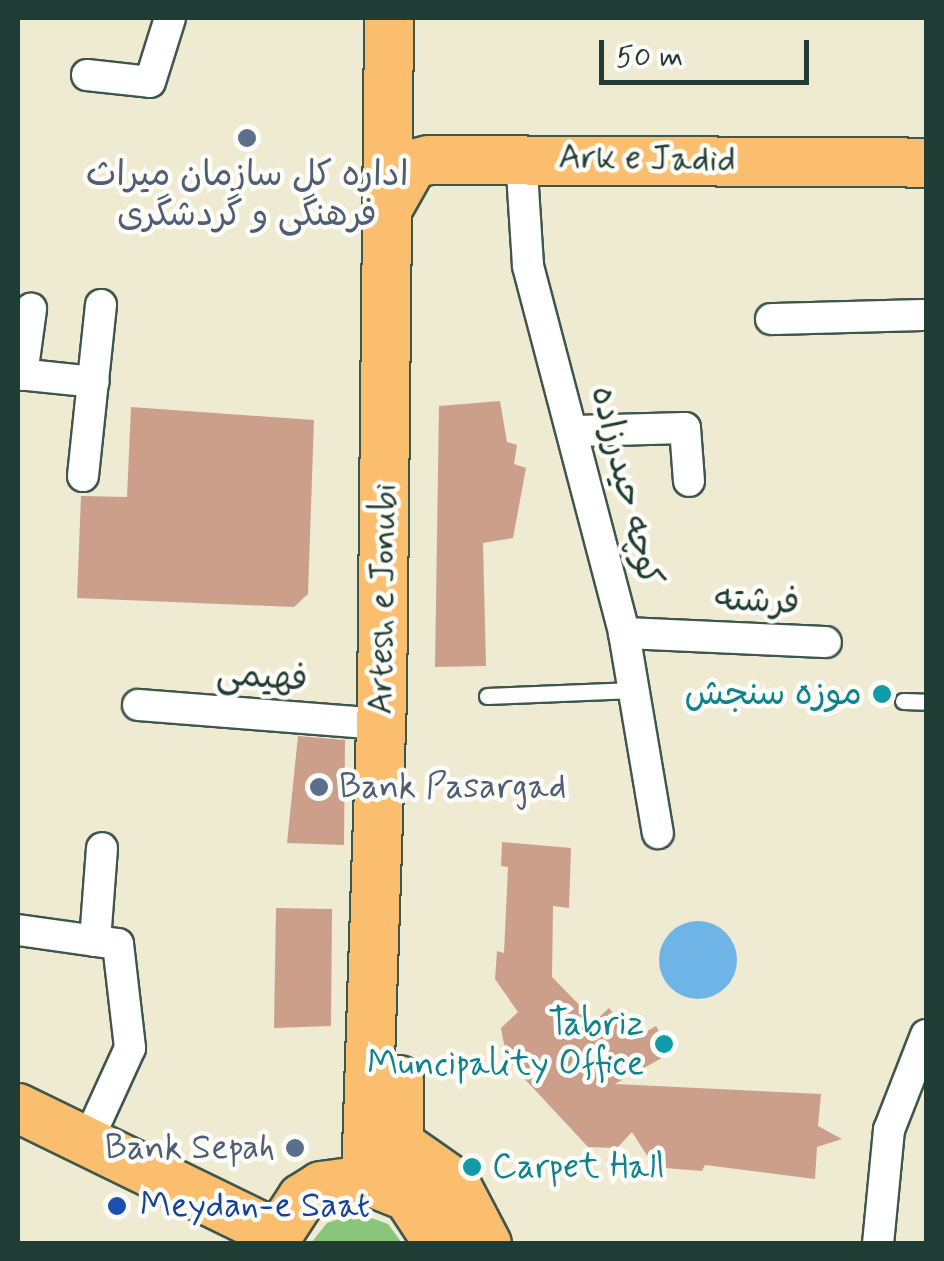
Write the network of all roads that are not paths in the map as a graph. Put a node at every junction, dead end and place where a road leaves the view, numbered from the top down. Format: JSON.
{"nodes":[{"id":1,"x":170,"y":18,"type":"edge"},
{"id":2,"x":389,"y":18,"type":"edge"},
{"id":3,"x":408,"y":18,"type":"edge"},
{"id":4,"x":86,"y":75,"type":"dead end"},
{"id":5,"x":521,"y":157,"type":"junction"},
{"id":6,"x":429,"y":160,"type":"junction"},
{"id":7,"x":926,"y":164,"type":"edge"},
{"id":8,"x":391,"y":203,"type":"junction"},
{"id":9,"x":101,"y":305,"type":"dead end"},
{"id":10,"x":32,"y":309,"type":"dead end"},
{"id":11,"x":926,"y":315,"type":"edge"},
{"id":12,"x":771,"y":319,"type":"dead end"},
{"id":13,"x":20,"y":374,"type":"edge"},
{"id":14,"x":94,"y":382,"type":"junction"},
{"id":15,"x":576,"y":431,"type":"junction"},
{"id":16,"x":83,"y":476,"type":"dead end"},
{"id":17,"x":689,"y":481,"type":"dead end"},
{"id":18,"x":624,"y":632,"type":"junction"},
{"id":19,"x":826,"y":642,"type":"dead end"},
{"id":20,"x":634,"y":690,"type":"junction"},
{"id":21,"x":487,"y":696,"type":"dead end"},
{"id":22,"x":904,"y":701,"type":"dead end"},
{"id":23,"x":926,"y":702,"type":"edge"},
{"id":24,"x":138,"y":705,"type":"dead end"},
{"id":25,"x":381,"y":724,"type":"junction"},
{"id":26,"x":658,"y":834,"type":"dead end"},
{"id":27,"x":376,"y":836,"type":"junction"},
{"id":28,"x":102,"y":848,"type":"dead end"},
{"id":29,"x":18,"y":930,"type":"edge"},
{"id":30,"x":96,"y":941,"type":"junction"},
{"id":31,"x":926,"y":1035,"type":"edge"},
{"id":32,"x":18,"y":1108,"type":"edge"},
{"id":33,"x":87,"y":1142,"type":"junction"},
{"id":34,"x":366,"y":1180,"type":"junction"},
{"id":35,"x":273,"y":1238,"type":"edge"},
{"id":36,"x":439,"y":1244,"type":"edge"},
{"id":37,"x":486,"y":1244,"type":"edge"},
{"id":38,"x":878,"y":1244,"type":"edge"}],
"edges":[{"from":1,"to":4,"type":"street"},
{"from":2,"to":8,"type":"main road","name":"Artesh e Jonubi"},
{"from":3,"to":6,"type":"main road"},
{"from":5,"to":6,"type":"main road","name":"Ark e Jadid"},
{"from":5,"to":7,"type":"main road","name":"Ark e Jadid"},
{"from":5,"to":15,"type":"street","name":"کوچه حیدرزاده"},
{"from":6,"to":8,"type":"main road"},
{"from":8,"to":25,"type":"main road","name":"Artesh e Jonubi"},
{"from":9,"to":14,"type":"street"},
{"from":10,"to":13,"type":"street"},
{"from":11,"to":12,"type":"street"},
{"from":13,"to":14,"type":"street"},
{"from":14,"to":16,"type":"street"},
{"from":15,"to":17,"type":"street"},
{"from":15,"to":18,"type":"street","name":"کوچه حیدرزاده"},
{"from":18,"to":19,"type":"street","name":"فرشته"},
{"from":18,"to":20,"type":"street","name":"کوچه حیدرزاده"},
{"from":20,"to":21,"type":"lane"},
{"from":20,"to":26,"type":"street","name":"کوچه حیدرزاده"},
{"from":22,"to":23,"type":"lane"},
{"from":24,"to":25,"type":"street","name":"فهیمی"},
{"from":25,"to":27,"type":"main road","name":"Artesh e Jonubi"},
{"from":27,"to":34,"type":"main road","name":"Artesh e Jonubi"},
{"from":27,"to":37,"type":"main road"},
{"from":28,"to":30,"type":"street"},
{"from":29,"to":30,"type":"street"},
{"from":30,"to":33,"type":"street"},
{"from":31,"to":38,"type":"street"},
{"from":32,"to":33,"type":"main road"},
{"from":33,"to":35,"type":"main road"},
{"from":34,"to":35,"type":"main road"},
{"from":34,"to":36,"type":"main road"}]}
